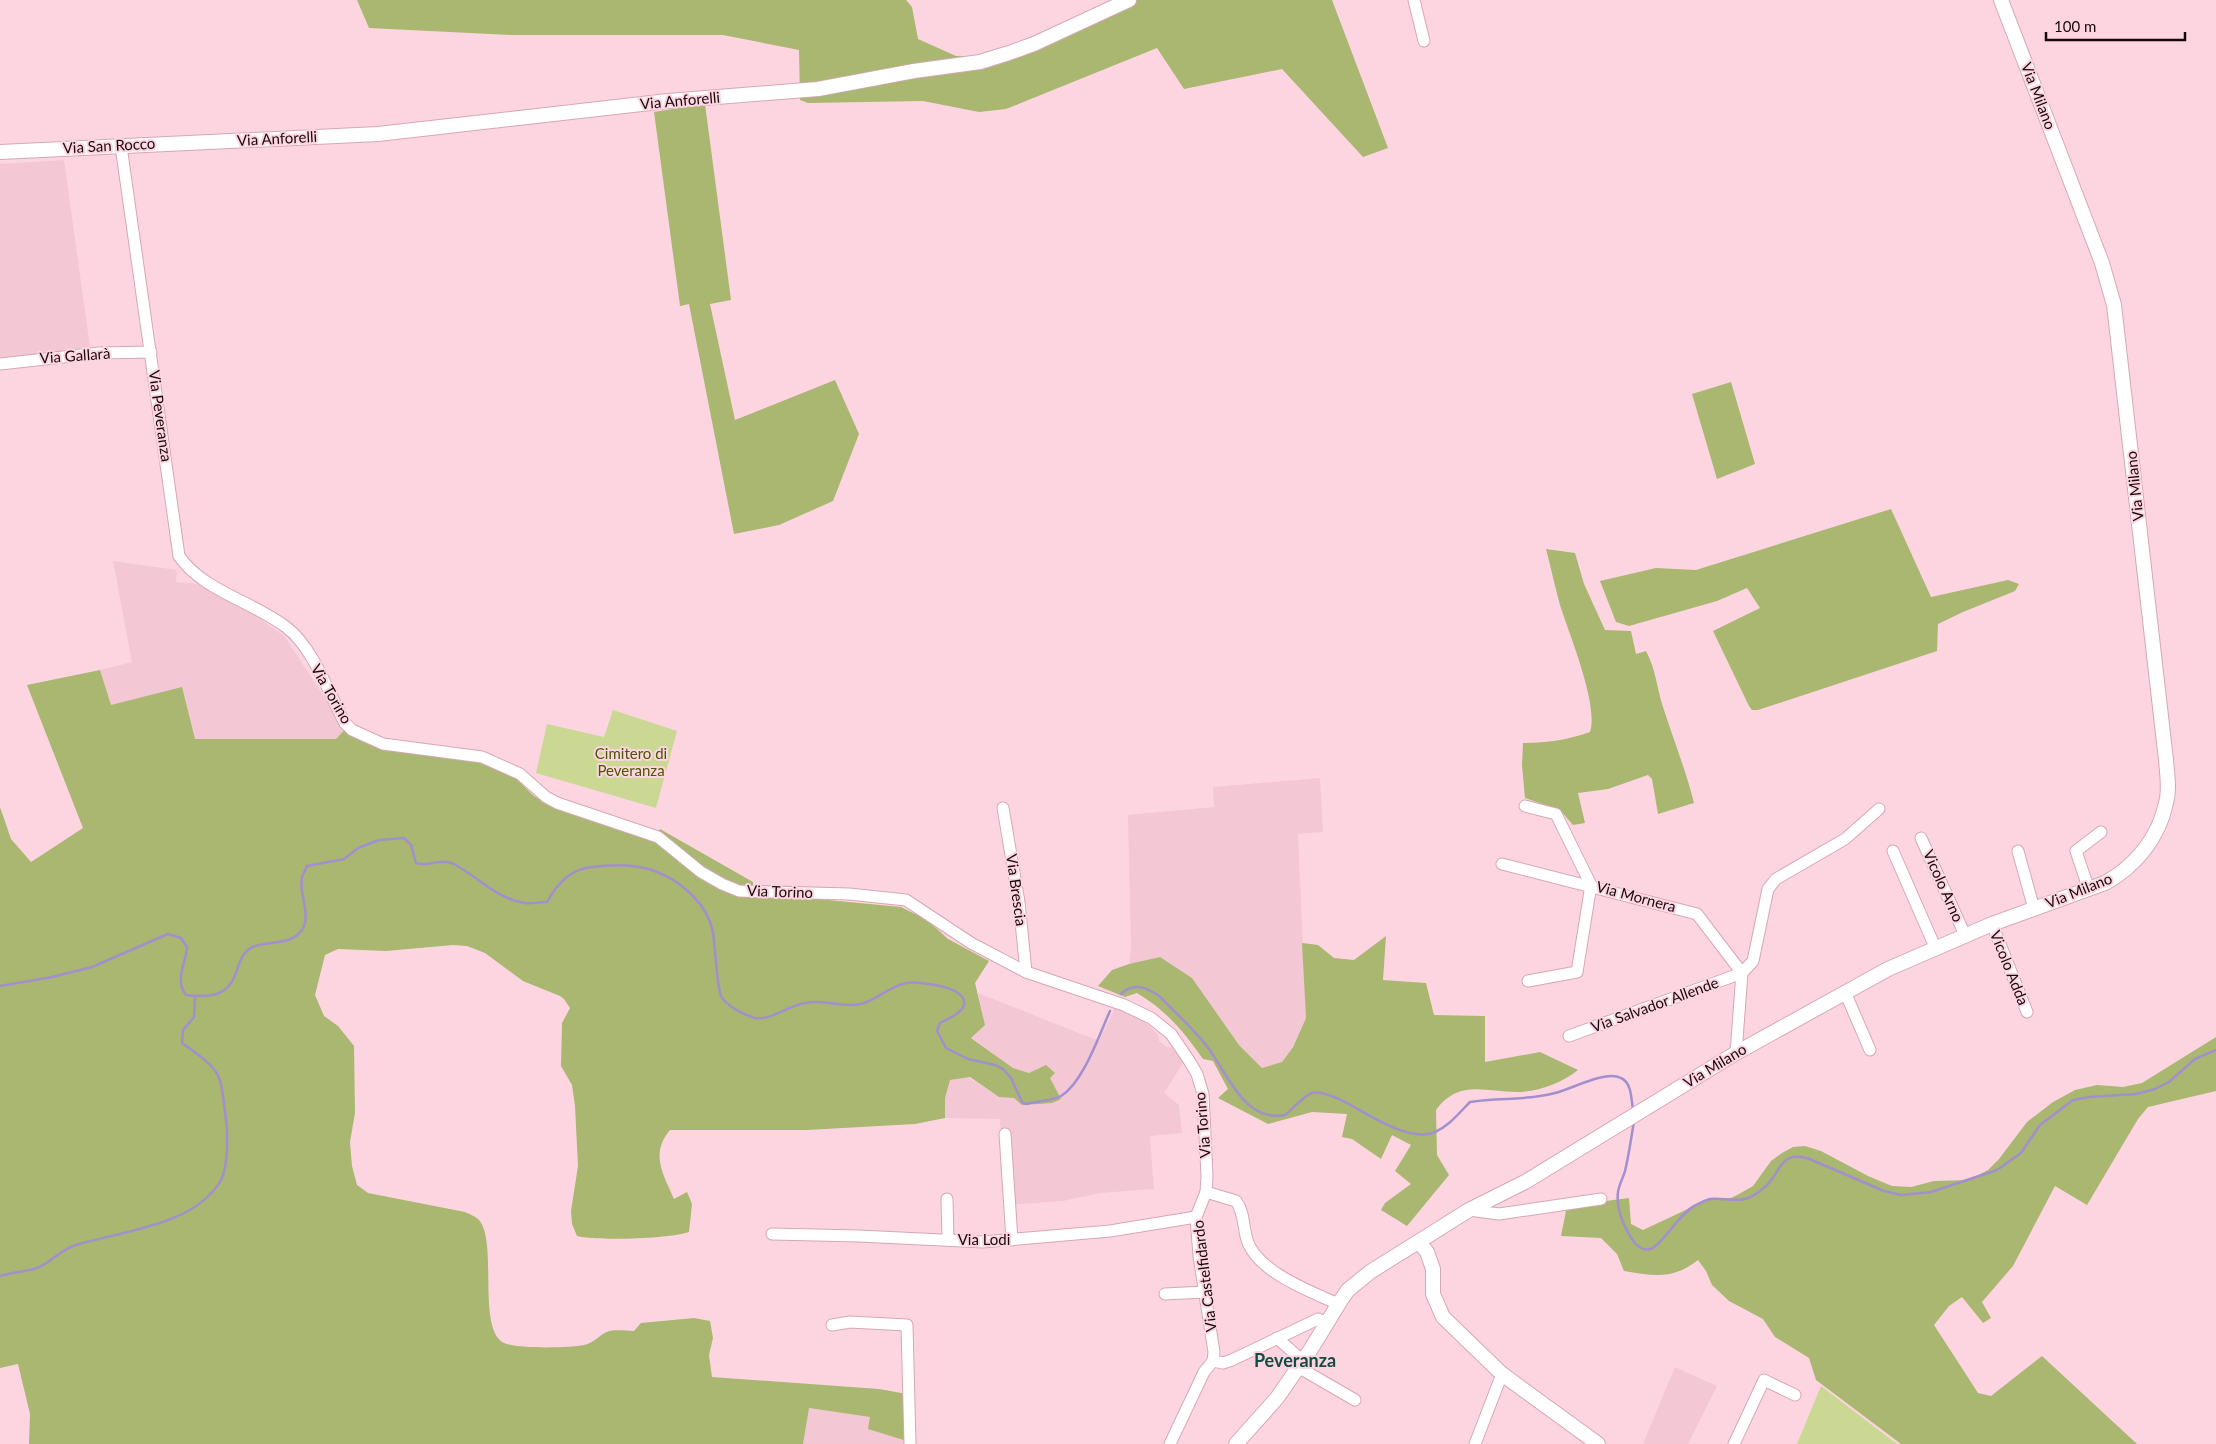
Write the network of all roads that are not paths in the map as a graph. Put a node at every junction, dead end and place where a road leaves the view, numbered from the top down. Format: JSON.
{"nodes":[{"id":1,"x":1128,"y":0,"type":"edge"},
{"id":2,"x":1414,"y":0,"type":"edge"},
{"id":3,"x":2002,"y":0,"type":"edge"},
{"id":4,"x":1424,"y":41,"type":"dead end"},
{"id":5,"x":218,"y":142,"type":"joint"},
{"id":6,"x":121,"y":146,"type":"junction"},
{"id":7,"x":0,"y":152,"type":"edge"},
{"id":8,"x":151,"y":352,"type":"junction"},
{"id":9,"x":0,"y":364,"type":"edge"},
{"id":10,"x":286,"y":627,"type":"joint"},
{"id":11,"x":1525,"y":806,"type":"dead end"},
{"id":12,"x":1003,"y":808,"type":"dead end"},
{"id":13,"x":1879,"y":809,"type":"dead end"},
{"id":14,"x":2101,"y":832,"type":"dead end"},
{"id":15,"x":1921,"y":838,"type":"dead end"},
{"id":16,"x":1893,"y":851,"type":"dead end"},
{"id":17,"x":2018,"y":851,"type":"dead end"},
{"id":18,"x":1502,"y":864,"type":"dead end"},
{"id":19,"x":1591,"y":885,"type":"junction"},
{"id":20,"x":2089,"y":890,"type":"junction"},
{"id":21,"x":2034,"y":910,"type":"junction"},
{"id":22,"x":1992,"y":924,"type":"junction"},
{"id":23,"x":1964,"y":935,"type":"junction"},
{"id":24,"x":1935,"y":947,"type":"junction"},
{"id":25,"x":1026,"y":972,"type":"junction"},
{"id":26,"x":1742,"y":973,"type":"junction"},
{"id":27,"x":1528,"y":981,"type":"dead end"},
{"id":28,"x":1846,"y":992,"type":"junction"},
{"id":29,"x":2027,"y":1012,"type":"dead end"},
{"id":30,"x":1569,"y":1036,"type":"dead end"},
{"id":31,"x":1870,"y":1050,"type":"dead end"},
{"id":32,"x":1736,"y":1053,"type":"junction"},
{"id":33,"x":1005,"y":1134,"type":"dead end"},
{"id":34,"x":1206,"y":1192,"type":"junction"},
{"id":35,"x":947,"y":1199,"type":"dead end"},
{"id":36,"x":1601,"y":1199,"type":"dead end"},
{"id":37,"x":1469,"y":1210,"type":"junction"},
{"id":38,"x":1196,"y":1217,"type":"junction"},
{"id":39,"x":772,"y":1234,"type":"dead end"},
{"id":40,"x":948,"y":1240,"type":"junction"},
{"id":41,"x":1012,"y":1240,"type":"junction"},
{"id":42,"x":1419,"y":1242,"type":"junction"},
{"id":43,"x":1205,"y":1292,"type":"junction"},
{"id":44,"x":1165,"y":1294,"type":"dead end"},
{"id":45,"x":1338,"y":1304,"type":"junction"},
{"id":46,"x":1326,"y":1323,"type":"junction"},
{"id":47,"x":832,"y":1326,"type":"dead end"},
{"id":48,"x":1277,"y":1338,"type":"junction"},
{"id":49,"x":1213,"y":1361,"type":"junction"},
{"id":50,"x":1300,"y":1364,"type":"junction"},
{"id":51,"x":1502,"y":1374,"type":"junction"},
{"id":52,"x":1795,"y":1395,"type":"dead end"},
{"id":53,"x":1355,"y":1400,"type":"dead end"},
{"id":54,"x":910,"y":1444,"type":"edge"},
{"id":55,"x":1170,"y":1444,"type":"edge"},
{"id":56,"x":1236,"y":1444,"type":"edge"},
{"id":57,"x":1475,"y":1444,"type":"edge"},
{"id":58,"x":1598,"y":1444,"type":"edge"},
{"id":59,"x":1734,"y":1444,"type":"edge"}],
"edges":[{"from":1,"to":5,"type":"street","name":"Via Anforelli"},
{"from":2,"to":4,"type":"street"},
{"from":3,"to":20,"type":"street","name":"Via Milano"},
{"from":5,"to":6,"type":"street","name":"Via San Rocco"},
{"from":6,"to":7,"type":"street","name":"Via San Rocco"},
{"from":6,"to":8,"type":"street","name":"Via Peveranza"},
{"from":8,"to":9,"type":"street","name":"Via Gallarà"},
{"from":8,"to":10,"type":"street","name":"Via Peveranza"},
{"from":10,"to":25,"type":"street","name":"Via Torino"},
{"from":11,"to":19,"type":"street"},
{"from":12,"to":25,"type":"street","name":"Via Brescia"},
{"from":13,"to":26,"type":"street"},
{"from":14,"to":20,"type":"street"},
{"from":15,"to":23,"type":"street","name":"Vicolo Arno"},
{"from":16,"to":24,"type":"street"},
{"from":17,"to":21,"type":"street"},
{"from":18,"to":19,"type":"street","name":"Via Mornera"},
{"from":19,"to":26,"type":"street","name":"Via Mornera"},
{"from":19,"to":27,"type":"street"},
{"from":20,"to":21,"type":"street","name":"Via Milano"},
{"from":21,"to":22,"type":"street","name":"Via Milano"},
{"from":22,"to":23,"type":"street","name":"Via Milano"},
{"from":22,"to":29,"type":"street","name":"Vicolo Adda"},
{"from":23,"to":24,"type":"street","name":"Via Milano"},
{"from":24,"to":28,"type":"street","name":"Via Milano"},
{"from":25,"to":34,"type":"street","name":"Via Torino"},
{"from":26,"to":30,"type":"street","name":"Via Salvador Allende"},
{"from":26,"to":32,"type":"street"},
{"from":28,"to":31,"type":"street"},
{"from":28,"to":32,"type":"street","name":"Via Milano"},
{"from":32,"to":37,"type":"street","name":"Via Milano"},
{"from":33,"to":41,"type":"street"},
{"from":34,"to":38,"type":"street","name":"Via Castelfidardo"},
{"from":34,"to":45,"type":"street"},
{"from":35,"to":40,"type":"street"},
{"from":36,"to":37,"type":"street"},
{"from":37,"to":42,"type":"street","name":"Via Milano"},
{"from":38,"to":41,"type":"street","name":"Via Lodi"},
{"from":38,"to":43,"type":"street","name":"Via Castelfidardo"},
{"from":39,"to":40,"type":"street","name":"Via Lodi"},
{"from":40,"to":41,"type":"street","name":"Via Lodi"},
{"from":42,"to":45,"type":"street","name":"Via Milano"},
{"from":42,"to":51,"type":"street"},
{"from":43,"to":44,"type":"street"},
{"from":43,"to":49,"type":"street","name":"Via Castelfidardo"},
{"from":45,"to":46,"type":"street","name":"Via Milano"},
{"from":46,"to":48,"type":"street"},
{"from":46,"to":50,"type":"street","name":"Via Milano"},
{"from":47,"to":54,"type":"street"},
{"from":48,"to":49,"type":"street"},
{"from":48,"to":50,"type":"street"},
{"from":49,"to":55,"type":"street"},
{"from":50,"to":53,"type":"street"},
{"from":50,"to":56,"type":"street","name":"Via Milano"},
{"from":51,"to":57,"type":"street"},
{"from":51,"to":58,"type":"street"},
{"from":52,"to":59,"type":"street"}]}
